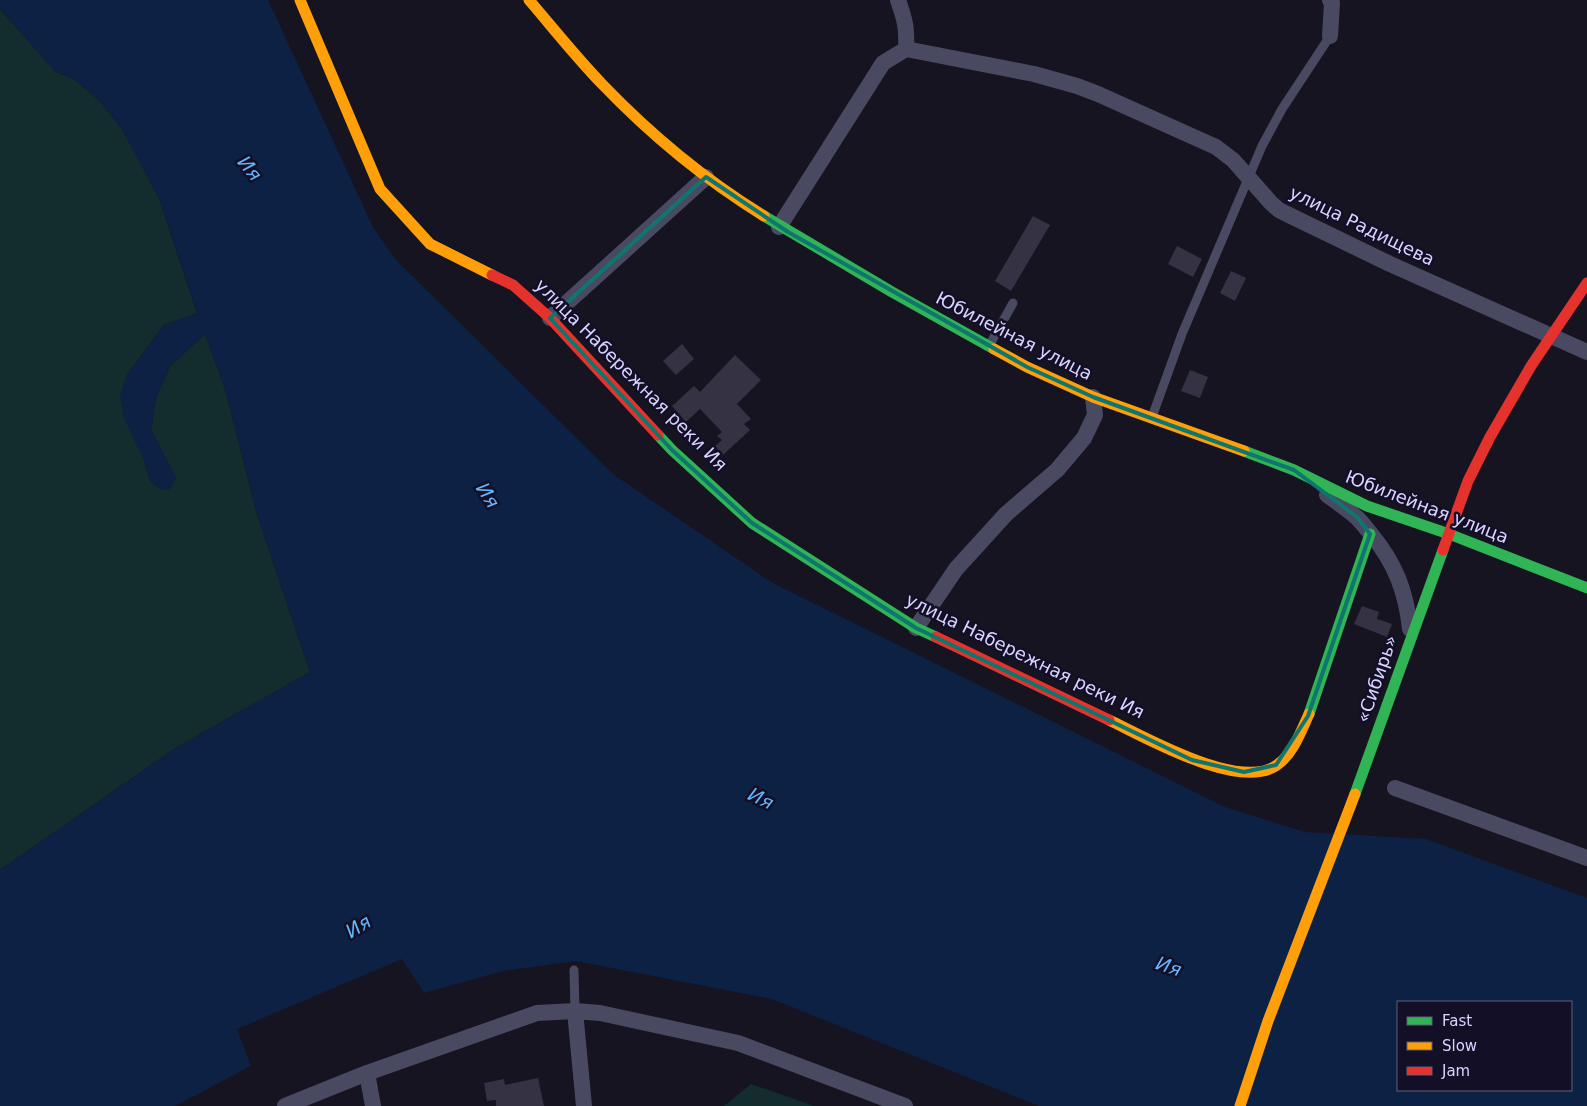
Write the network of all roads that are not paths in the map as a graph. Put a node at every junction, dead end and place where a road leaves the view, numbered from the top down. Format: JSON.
{"nodes":[{"id":1,"x":300,"y":0,"type":"edge"},
{"id":2,"x":529,"y":0,"type":"edge"},
{"id":3,"x":898,"y":0,"type":"edge"},
{"id":4,"x":1330,"y":0,"type":"edge"},
{"id":5,"x":1330,"y":36,"type":"joint"},
{"id":6,"x":906,"y":49,"type":"junction"},
{"id":7,"x":706,"y":177,"type":"junction"},
{"id":8,"x":1248,"y":178,"type":"junction"},
{"id":9,"x":779,"y":227,"type":"junction"},
{"id":10,"x":1587,"y":283,"type":"edge"},
{"id":11,"x":1013,"y":303,"type":"dead end"},
{"id":12,"x":550,"y":318,"type":"junction"},
{"id":13,"x":1551,"y":336,"type":"junction"},
{"id":14,"x":989,"y":346,"type":"junction"},
{"id":15,"x":1587,"y":352,"type":"edge"},
{"id":16,"x":1093,"y":397,"type":"junction"},
{"id":17,"x":1152,"y":417,"type":"junction"},
{"id":18,"x":1294,"y":470,"type":"junction"},
{"id":19,"x":1370,"y":534,"type":"junction"},
{"id":20,"x":1449,"y":534,"type":"junction"},
{"id":21,"x":1587,"y":588,"type":"edge"},
{"id":22,"x":916,"y":628,"type":"junction"},
{"id":23,"x":1411,"y":635,"type":"junction"},
{"id":24,"x":1395,"y":788,"type":"dead end"},
{"id":25,"x":1587,"y":858,"type":"edge"},
{"id":26,"x":574,"y":970,"type":"dead end"},
{"id":27,"x":574,"y":1012,"type":"junction"},
{"id":28,"x":367,"y":1073,"type":"junction"},
{"id":29,"x":285,"y":1106,"type":"edge"},
{"id":30,"x":373,"y":1106,"type":"edge"},
{"id":31,"x":584,"y":1106,"type":"edge"},
{"id":32,"x":905,"y":1106,"type":"edge"},
{"id":33,"x":1240,"y":1106,"type":"edge"}],
"edges":[{"from":1,"to":12,"type":"main road","name":"улица Набережная реки Ия"},
{"from":2,"to":7,"type":"main road","name":"Юбилейная улица"},
{"from":3,"to":6,"type":"street"},
{"from":4,"to":5,"type":"street"},
{"from":5,"to":8,"type":"lane"},
{"from":6,"to":8,"type":"street","name":"улица Радищева"},
{"from":6,"to":9,"type":"street"},
{"from":7,"to":9,"type":"main road","name":"Юбилейная улица"},
{"from":7,"to":12,"type":"street"},
{"from":8,"to":13,"type":"street","name":"улица Радищева"},
{"from":8,"to":17,"type":"lane"},
{"from":9,"to":14,"type":"main road","name":"Юбилейная улица"},
{"from":10,"to":13,"type":"main road","name":"«Сибирь»"},
{"from":11,"to":14,"type":"lane"},
{"from":12,"to":22,"type":"main road","name":"улица Набережная реки Ия"},
{"from":13,"to":15,"type":"street","name":"улица Радищева"},
{"from":13,"to":20,"type":"main road","name":"«Сибирь»"},
{"from":14,"to":16,"type":"main road","name":"Юбилейная улица"},
{"from":16,"to":17,"type":"main road","name":"Юбилейная улица"},
{"from":16,"to":22,"type":"street"},
{"from":17,"to":18,"type":"main road","name":"Юбилейная улица"},
{"from":18,"to":19,"type":"street"},
{"from":18,"to":20,"type":"main road","name":"Юбилейная улица"},
{"from":19,"to":22,"type":"main road","name":"улица Набережная реки Ия"},
{"from":19,"to":23,"type":"street"},
{"from":20,"to":21,"type":"main road","name":"Юбилейная улица"},
{"from":20,"to":23,"type":"main road","name":"«Сибирь»"},
{"from":23,"to":33,"type":"main road","name":"«Сибирь»"},
{"from":24,"to":25,"type":"street"},
{"from":26,"to":27,"type":"lane"},
{"from":27,"to":28,"type":"street"},
{"from":27,"to":31,"type":"street"},
{"from":27,"to":32,"type":"street"},
{"from":28,"to":29,"type":"street"},
{"from":28,"to":30,"type":"street"}]}
